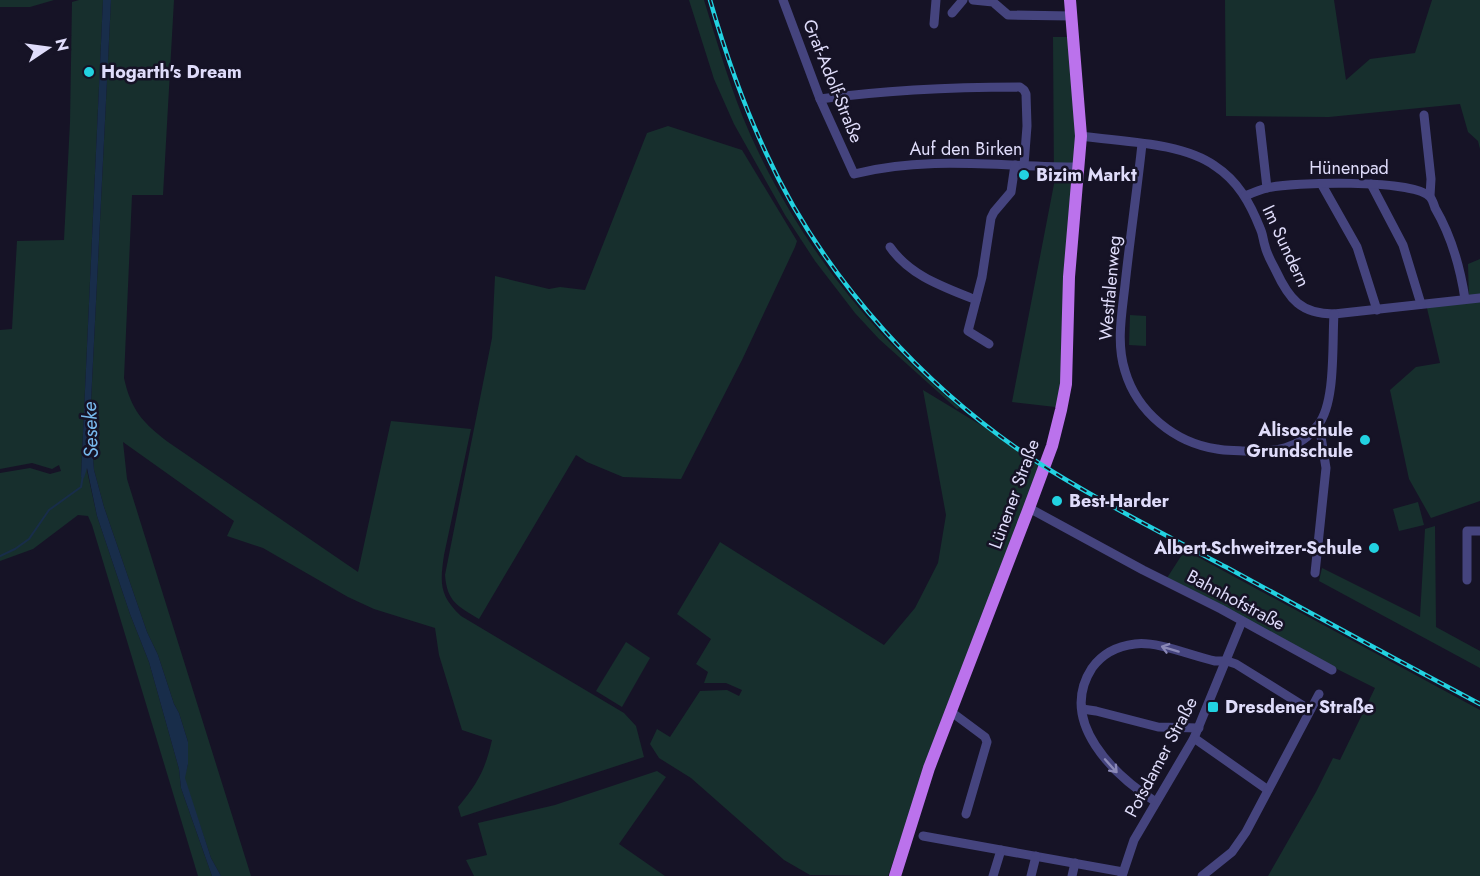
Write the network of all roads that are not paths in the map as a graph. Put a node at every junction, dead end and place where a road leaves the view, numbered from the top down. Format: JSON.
{"nodes":[{"id":1,"x":783,"y":0,"type":"edge"},
{"id":2,"x":936,"y":0,"type":"edge"},
{"id":3,"x":963,"y":0,"type":"edge"},
{"id":4,"x":973,"y":0,"type":"edge"},
{"id":5,"x":1070,"y":0,"type":"edge"},
{"id":6,"x":952,"y":14,"type":"dead end"},
{"id":7,"x":1071,"y":16,"type":"junction"},
{"id":8,"x":934,"y":24,"type":"dead end"},
{"id":9,"x":820,"y":99,"type":"junction"},
{"id":10,"x":1424,"y":115,"type":"dead end"},
{"id":11,"x":1260,"y":126,"type":"dead end"},
{"id":12,"x":1081,"y":136,"type":"junction"},
{"id":13,"x":1142,"y":144,"type":"junction"},
{"id":14,"x":1019,"y":165,"type":"junction"},
{"id":15,"x":1079,"y":167,"type":"junction"},
{"id":16,"x":854,"y":174,"type":"joint"},
{"id":17,"x":1371,"y":184,"type":"junction"},
{"id":18,"x":1322,"y":185,"type":"junction"},
{"id":19,"x":1267,"y":188,"type":"junction"},
{"id":20,"x":1245,"y":196,"type":"junction"},
{"id":21,"x":1430,"y":196,"type":"junction"},
{"id":22,"x":890,"y":247,"type":"dead end"},
{"id":23,"x":1480,"y":298,"type":"edge"},
{"id":24,"x":1465,"y":299,"type":"junction"},
{"id":25,"x":976,"y":300,"type":"junction"},
{"id":26,"x":1421,"y":304,"type":"junction"},
{"id":27,"x":1377,"y":310,"type":"junction"},
{"id":28,"x":1334,"y":314,"type":"junction"},
{"id":29,"x":989,"y":344,"type":"dead end"},
{"id":30,"x":1319,"y":424,"type":"junction"},
{"id":31,"x":1029,"y":508,"type":"junction"},
{"id":32,"x":1480,"y":531,"type":"edge"},
{"id":33,"x":1315,"y":573,"type":"dead end"},
{"id":34,"x":1467,"y":580,"type":"dead end"},
{"id":35,"x":1242,"y":621,"type":"junction"},
{"id":36,"x":1227,"y":661,"type":"junction"},
{"id":37,"x":1332,"y":670,"type":"dead end"},
{"id":38,"x":1319,"y":694,"type":"dead end"},
{"id":39,"x":1082,"y":709,"type":"junction"},
{"id":40,"x":1310,"y":710,"type":"junction"},
{"id":41,"x":950,"y":711,"type":"junction"},
{"id":42,"x":1199,"y":728,"type":"junction"},
{"id":43,"x":1194,"y":738,"type":"junction"},
{"id":44,"x":1268,"y":790,"type":"junction"},
{"id":45,"x":1156,"y":802,"type":"junction"},
{"id":46,"x":966,"y":814,"type":"dead end"},
{"id":47,"x":923,"y":836,"type":"dead end"},
{"id":48,"x":1001,"y":850,"type":"junction"},
{"id":49,"x":1036,"y":856,"type":"junction"},
{"id":50,"x":1074,"y":863,"type":"junction"},
{"id":51,"x":1122,"y":874,"type":"edge"},
{"id":52,"x":894,"y":876,"type":"edge"},
{"id":53,"x":993,"y":876,"type":"edge"},
{"id":54,"x":1032,"y":876,"type":"edge"},
{"id":55,"x":1072,"y":876,"type":"edge"},
{"id":56,"x":1202,"y":876,"type":"edge"}],
"edges":[{"from":1,"to":9,"type":"street","name":"Graf-Adolf-Straße"},
{"from":2,"to":8,"type":"street"},
{"from":3,"to":6,"type":"street"},
{"from":4,"to":7,"type":"street"},
{"from":5,"to":7,"type":"main road","name":"Lünener Straße"},
{"from":7,"to":12,"type":"main road","name":"Lünener Straße"},
{"from":9,"to":14,"type":"street"},
{"from":9,"to":16,"type":"street","name":"Graf-Adolf-Straße"},
{"from":10,"to":21,"type":"street"},
{"from":11,"to":19,"type":"street"},
{"from":12,"to":13,"type":"street","name":"Im Sundern"},
{"from":12,"to":15,"type":"main road","name":"Lünener Straße"},
{"from":13,"to":20,"type":"street","name":"Im Sundern"},
{"from":13,"to":30,"type":"street","name":"Westfalenweg"},
{"from":14,"to":15,"type":"street","name":"Auf den Birken"},
{"from":14,"to":16,"type":"street","name":"Auf den Birken"},
{"from":14,"to":25,"type":"street"},
{"from":15,"to":31,"type":"main road","name":"Lünener Straße"},
{"from":17,"to":18,"type":"street","name":"Hünenpad"},
{"from":17,"to":21,"type":"street","name":"Hünenpad"},
{"from":17,"to":26,"type":"street"},
{"from":18,"to":19,"type":"street","name":"Hünenpad"},
{"from":18,"to":27,"type":"street"},
{"from":19,"to":20,"type":"street","name":"Hünenpad"},
{"from":20,"to":28,"type":"street","name":"Im Sundern"},
{"from":21,"to":24,"type":"street"},
{"from":22,"to":25,"type":"street"},
{"from":23,"to":24,"type":"street","name":"Im Sundern"},
{"from":24,"to":26,"type":"street","name":"Im Sundern"},
{"from":25,"to":29,"type":"street"},
{"from":26,"to":27,"type":"street","name":"Im Sundern"},
{"from":27,"to":28,"type":"street","name":"Im Sundern"},
{"from":28,"to":30,"type":"street","name":"Westfalenweg"},
{"from":30,"to":33,"type":"street"},
{"from":31,"to":35,"type":"street","name":"Bahnhofstraße"},
{"from":31,"to":41,"type":"main road","name":"Lünener Straße"},
{"from":32,"to":34,"type":"street"},
{"from":35,"to":36,"type":"street","name":"Potsdamer Straße"},
{"from":35,"to":37,"type":"street","name":"Bahnhofstraße"},
{"from":36,"to":39,"type":"street","one_way":true},
{"from":36,"to":40,"type":"street"},
{"from":36,"to":42,"type":"street","name":"Potsdamer Straße"},
{"from":38,"to":40,"type":"street"},
{"from":39,"to":42,"type":"street"},
{"from":39,"to":45,"type":"street","one_way":true},
{"from":40,"to":44,"type":"street"},
{"from":41,"to":46,"type":"street"},
{"from":41,"to":52,"type":"main road","name":"Lünener Straße"},
{"from":42,"to":43,"type":"street","name":"Potsdamer Straße"},
{"from":43,"to":44,"type":"street"},
{"from":43,"to":45,"type":"street","name":"Potsdamer Straße"},
{"from":44,"to":56,"type":"street"},
{"from":45,"to":51,"type":"street","name":"Potsdamer Straße"},
{"from":47,"to":48,"type":"street"},
{"from":48,"to":49,"type":"street"},
{"from":48,"to":53,"type":"street"},
{"from":49,"to":50,"type":"street"},
{"from":49,"to":54,"type":"street"},
{"from":50,"to":51,"type":"street"},
{"from":50,"to":55,"type":"street"}]}
